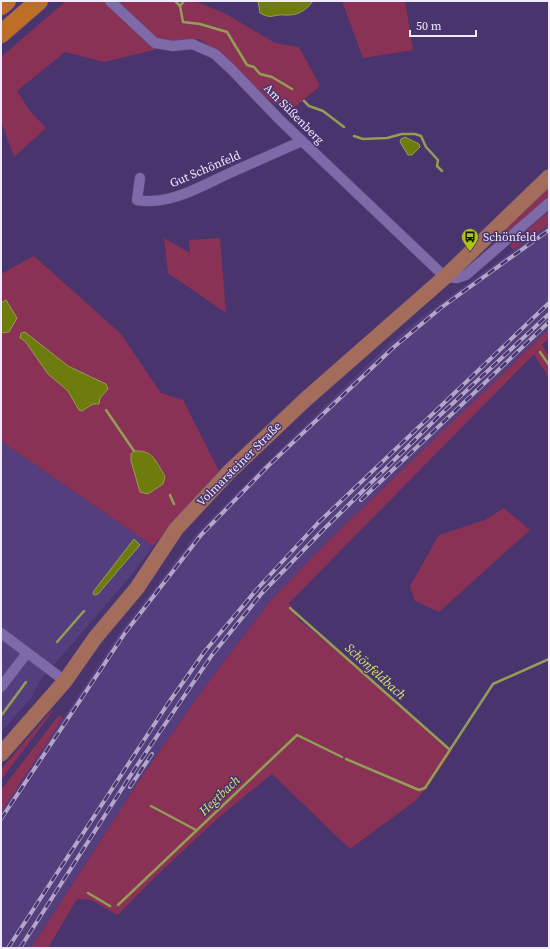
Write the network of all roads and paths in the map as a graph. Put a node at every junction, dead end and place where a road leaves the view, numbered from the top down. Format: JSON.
{"nodes":[{"id":1,"x":7,"y":1,"type":"edge"},
{"id":2,"x":39,"y":1,"type":"edge"},
{"id":3,"x":110,"y":1,"type":"edge"},
{"id":4,"x":1,"y":6,"type":"edge"},
{"id":5,"x":1,"y":34,"type":"edge"},
{"id":6,"x":302,"y":141,"type":"junction"},
{"id":7,"x":549,"y":177,"type":"edge"},
{"id":8,"x":140,"y":178,"type":"dead end"},
{"id":9,"x":549,"y":203,"type":"edge"},
{"id":10,"x":445,"y":277,"type":"junction"},
{"id":11,"x":1,"y":633,"type":"edge"},
{"id":12,"x":27,"y":652,"type":"junction"},
{"id":13,"x":65,"y":681,"type":"junction"},
{"id":14,"x":1,"y":687,"type":"edge"},
{"id":15,"x":1,"y":754,"type":"edge"}],
"edges":[{"from":1,"to":4,"type":"highway"},
{"from":2,"to":5,"type":"highway"},
{"from":3,"to":6,"type":"street","name":"Am Süßenberg"},
{"from":6,"to":8,"type":"street","name":"Gut Schönfeld"},
{"from":6,"to":10,"type":"street","name":"Am Süßenberg"},
{"from":7,"to":10,"type":"main road","name":"Volmarsteiner Straße"},
{"from":9,"to":10,"type":"street"},
{"from":10,"to":13,"type":"main road","name":"Volmarsteiner Straße"},
{"from":11,"to":12,"type":"street"},
{"from":12,"to":13,"type":"street"},
{"from":12,"to":14,"type":"street"},
{"from":13,"to":15,"type":"main road","name":"Volmarsteiner Straße"}]}
